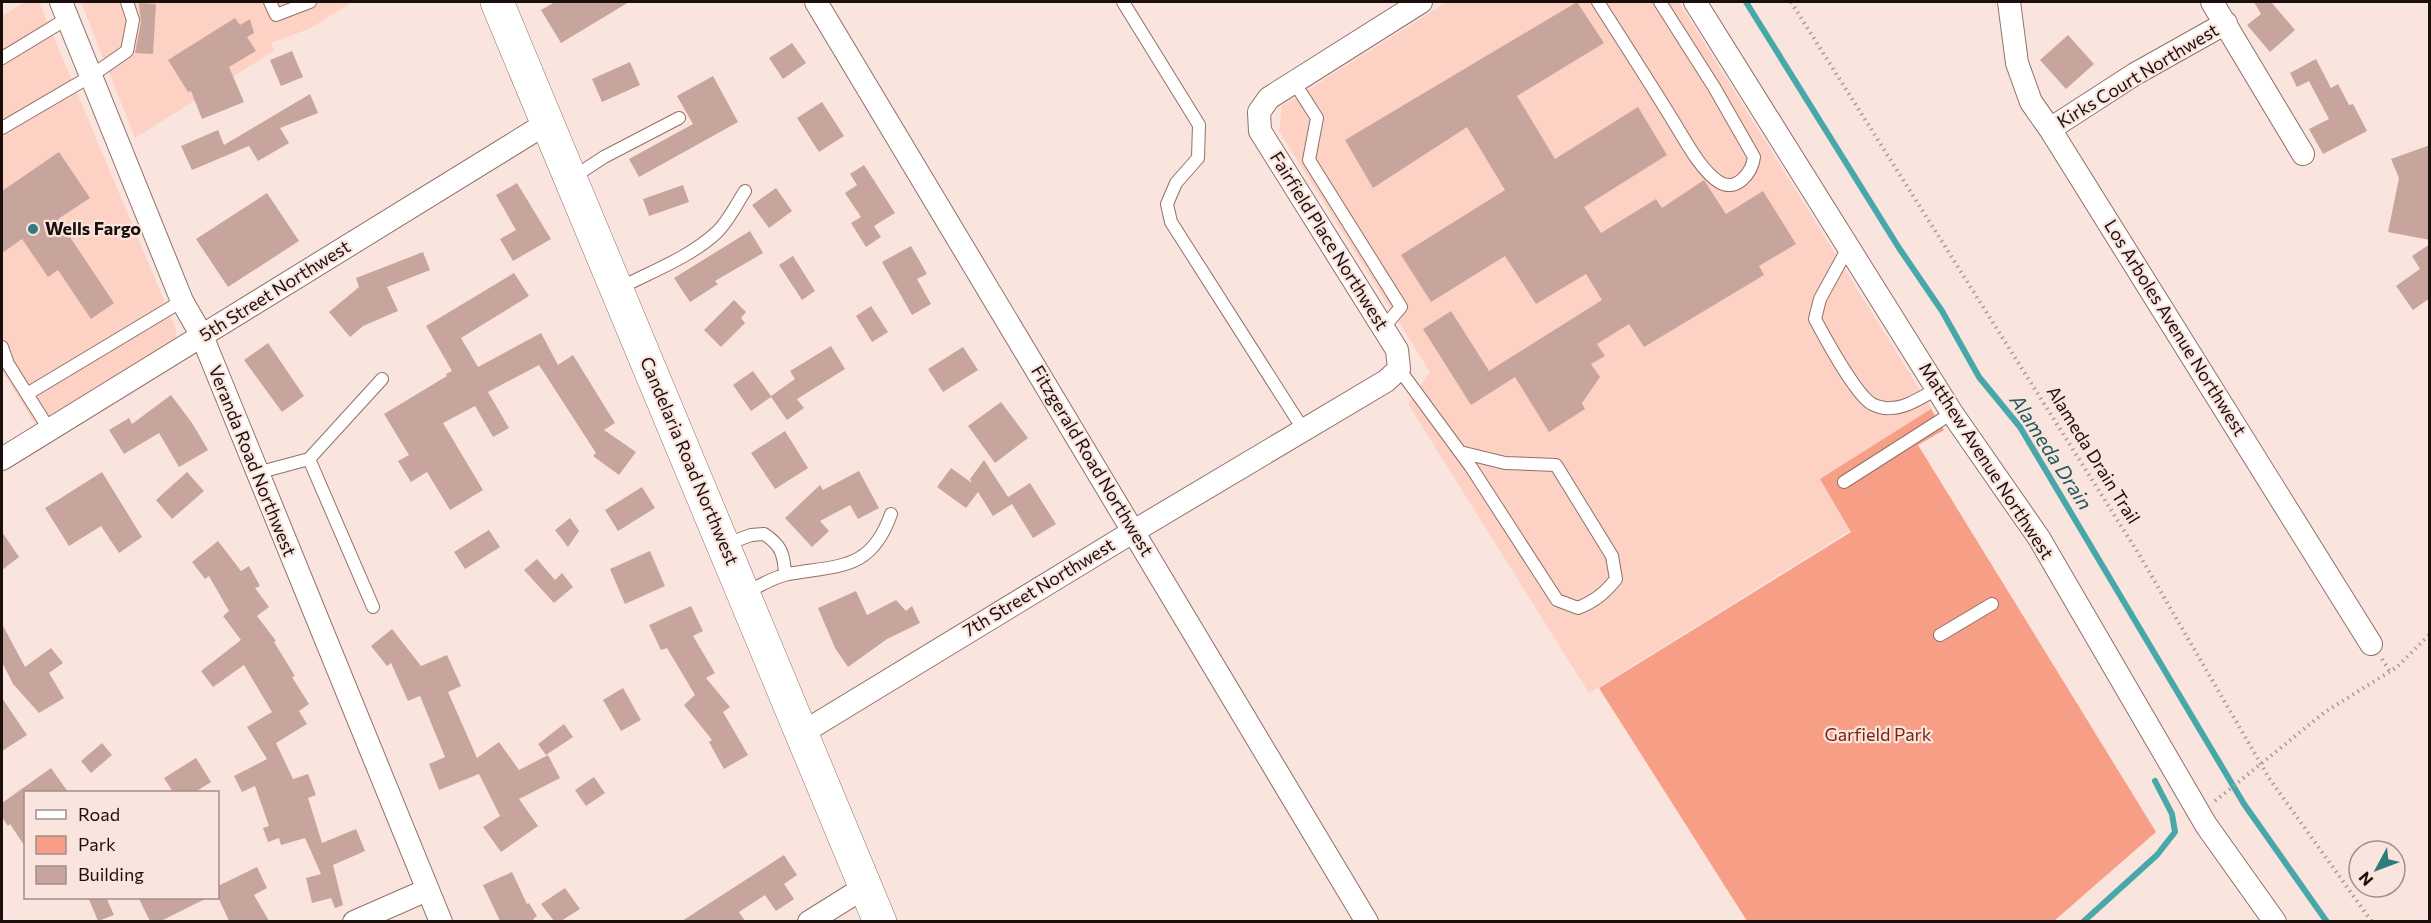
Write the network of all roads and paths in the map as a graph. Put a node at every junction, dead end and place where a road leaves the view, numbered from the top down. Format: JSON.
{"nodes":[{"id":1,"x":127,"y":2,"type":"edge"},
{"id":2,"x":270,"y":2,"type":"edge"},
{"id":3,"x":310,"y":2,"type":"edge"},
{"id":4,"x":816,"y":2,"type":"edge"},
{"id":5,"x":1123,"y":2,"type":"edge"},
{"id":6,"x":1419,"y":2,"type":"edge"},
{"id":7,"x":1598,"y":2,"type":"edge"},
{"id":8,"x":1660,"y":2,"type":"edge"},
{"id":9,"x":1695,"y":2,"type":"edge"},
{"id":10,"x":1791,"y":2,"type":"edge"},
{"id":11,"x":2009,"y":2,"type":"edge"},
{"id":12,"x":2212,"y":2,"type":"edge"},
{"id":13,"x":502,"y":6,"type":"edge"},
{"id":14,"x":65,"y":10,"type":"edge"},
{"id":15,"x":2226,"y":23,"type":"junction"},
{"id":16,"x":2,"y":58,"type":"edge"},
{"id":17,"x":91,"y":76,"type":"junction"},
{"id":18,"x":1294,"y":82,"type":"junction"},
{"id":19,"x":679,"y":118,"type":"dead end"},
{"id":20,"x":547,"y":123,"type":"junction"},
{"id":21,"x":2,"y":128,"type":"edge"},
{"id":22,"x":2050,"y":129,"type":"junction"},
{"id":23,"x":2304,"y":154,"type":"dead end"},
{"id":24,"x":571,"y":178,"type":"junction"},
{"id":25,"x":745,"y":190,"type":"dead end"},
{"id":26,"x":1849,"y":246,"type":"junction"},
{"id":27,"x":617,"y":290,"type":"junction"},
{"id":28,"x":182,"y":302,"type":"junction"},
{"id":29,"x":1383,"y":328,"type":"junction"},
{"id":30,"x":202,"y":336,"type":"junction"},
{"id":31,"x":2,"y":347,"type":"edge"},
{"id":32,"x":1399,"y":369,"type":"junction"},
{"id":33,"x":382,"y":379,"type":"dead end"},
{"id":34,"x":1937,"y":389,"type":"junction"},
{"id":35,"x":27,"y":394,"type":"junction"},
{"id":36,"x":1952,"y":413,"type":"junction"},
{"id":37,"x":49,"y":429,"type":"junction"},
{"id":38,"x":1303,"y":429,"type":"junction"},
{"id":39,"x":1460,"y":452,"type":"junction"},
{"id":40,"x":2,"y":459,"type":"edge"},
{"id":41,"x":309,"y":459,"type":"junction"},
{"id":42,"x":257,"y":472,"type":"junction"},
{"id":43,"x":1844,"y":482,"type":"dead end"},
{"id":44,"x":891,"y":514,"type":"dead end"},
{"id":45,"x":1134,"y":531,"type":"junction"},
{"id":46,"x":724,"y":545,"type":"junction"},
{"id":47,"x":785,"y":574,"type":"junction"},
{"id":48,"x":744,"y":593,"type":"junction"},
{"id":49,"x":1992,"y":604,"type":"dead end"},
{"id":50,"x":373,"y":607,"type":"dead end"},
{"id":51,"x":2430,"y":634,"type":"edge"},
{"id":52,"x":1940,"y":636,"type":"dead end"},
{"id":53,"x":2372,"y":644,"type":"dead end"},
{"id":54,"x":802,"y":733,"type":"junction"},
{"id":55,"x":2261,"y":764,"type":"junction"},
{"id":56,"x":2226,"y":792,"type":"dead end"},
{"id":57,"x":866,"y":886,"type":"junction"},
{"id":58,"x":427,"y":890,"type":"junction"},
{"id":59,"x":354,"y":921,"type":"edge"},
{"id":60,"x":441,"y":921,"type":"edge"},
{"id":61,"x":809,"y":921,"type":"edge"},
{"id":62,"x":879,"y":921,"type":"edge"},
{"id":63,"x":1367,"y":921,"type":"edge"},
{"id":64,"x":2275,"y":921,"type":"edge"},
{"id":65,"x":2372,"y":921,"type":"edge"}],
"edges":[{"from":1,"to":17,"type":"lane"},
{"from":2,"to":3,"type":"lane"},
{"from":4,"to":45,"type":"street","name":"Fitzgerald Road Northwest"},
{"from":5,"to":38,"type":"lane"},
{"from":6,"to":18,"type":"street"},
{"from":7,"to":8,"type":"lane"},
{"from":9,"to":26,"type":"street","name":"Matthew Avenue Northwest"},
{"from":10,"to":55,"type":"path","name":"Alameda Drain Trail"},
{"from":11,"to":22,"type":"street","name":"Los Arboles Avenue Northwest"},
{"from":12,"to":15,"type":"street"},
{"from":13,"to":20,"type":"main road","name":"Candelaria Road Northwest"},
{"from":14,"to":16,"type":"lane"},
{"from":14,"to":17,"type":"street","name":"Veranda Road Northwest"},
{"from":15,"to":22,"type":"street","name":"Kirks Court Northwest"},
{"from":15,"to":23,"type":"street"},
{"from":17,"to":21,"type":"lane"},
{"from":17,"to":28,"type":"street","name":"Veranda Road Northwest"},
{"from":18,"to":29,"type":"lane"},
{"from":18,"to":29,"type":"street","name":"Fairfield Place Northwest"},
{"from":19,"to":24,"type":"lane"},
{"from":20,"to":24,"type":"main road","name":"Candelaria Road Northwest"},
{"from":20,"to":30,"type":"street","name":"5th Street Northwest"},
{"from":22,"to":53,"type":"street","name":"Los Arboles Avenue Northwest"},
{"from":24,"to":27,"type":"main road","name":"Candelaria Road Northwest"},
{"from":25,"to":27,"type":"lane"},
{"from":26,"to":34,"type":"street","name":"Matthew Avenue Northwest"},
{"from":26,"to":34,"type":"lane"},
{"from":27,"to":46,"type":"main road","name":"Candelaria Road Northwest"},
{"from":28,"to":30,"type":"street","name":"Veranda Road Northwest"},
{"from":28,"to":35,"type":"lane"},
{"from":29,"to":32,"type":"street","name":"Fairfield Place Northwest"},
{"from":30,"to":37,"type":"street","name":"5th Street Northwest"},
{"from":30,"to":42,"type":"street","name":"Veranda Road Northwest"},
{"from":31,"to":35,"type":"lane"},
{"from":32,"to":38,"type":"street","name":"7th Street Northwest"},
{"from":32,"to":39,"type":"lane"},
{"from":33,"to":41,"type":"lane"},
{"from":34,"to":36,"type":"street","name":"Matthew Avenue Northwest"},
{"from":35,"to":37,"type":"lane"},
{"from":36,"to":43,"type":"lane"},
{"from":36,"to":64,"type":"street","name":"Matthew Avenue Northwest"},
{"from":37,"to":40,"type":"street","name":"5th Street Northwest"},
{"from":38,"to":45,"type":"street","name":"7th Street Northwest"},
{"from":39,"to":39,"type":"lane"},
{"from":41,"to":42,"type":"lane"},
{"from":41,"to":50,"type":"lane"},
{"from":42,"to":58,"type":"street","name":"Veranda Road Northwest"},
{"from":44,"to":47,"type":"lane"},
{"from":45,"to":54,"type":"street","name":"7th Street Northwest"},
{"from":45,"to":63,"type":"street","name":"Fitzgerald Road Northwest"},
{"from":46,"to":47,"type":"lane"},
{"from":46,"to":48,"type":"main road","name":"Candelaria Road Northwest"},
{"from":47,"to":48,"type":"lane"},
{"from":48,"to":54,"type":"main road","name":"Candelaria Road Northwest"},
{"from":49,"to":52,"type":"lane"},
{"from":51,"to":55,"type":"path"},
{"from":54,"to":57,"type":"main road","name":"Candelaria Road Northwest"},
{"from":55,"to":56,"type":"path"},
{"from":55,"to":65,"type":"path","name":"Alameda Drain Trail"},
{"from":57,"to":61,"type":"street"},
{"from":57,"to":62,"type":"main road","name":"Candelaria Road Northwest"},
{"from":58,"to":59,"type":"street"},
{"from":58,"to":60,"type":"street","name":"Veranda Road Northwest"}]}
